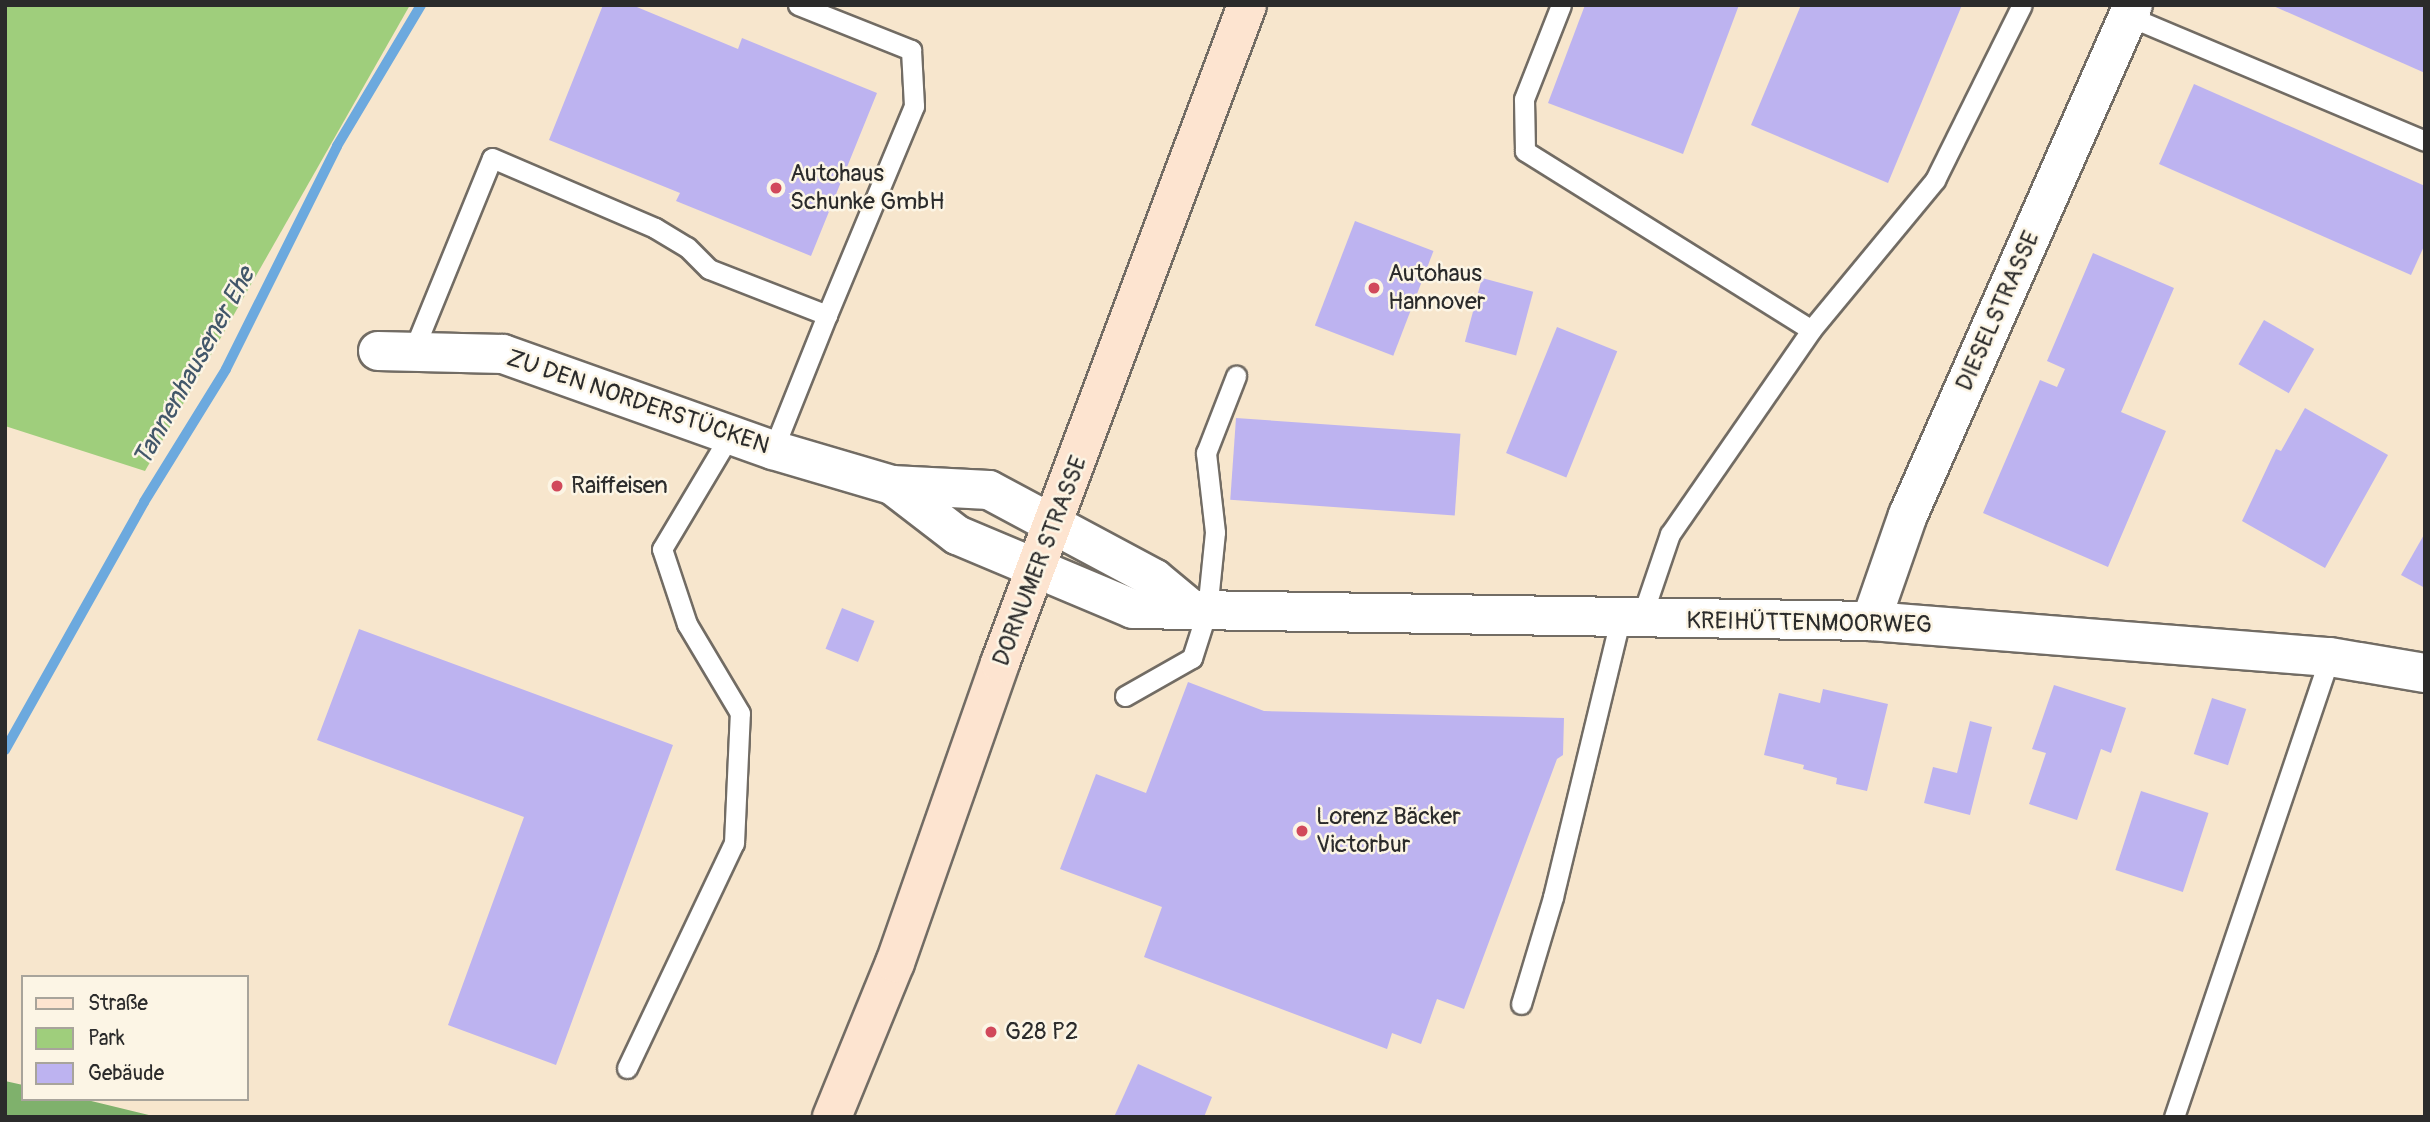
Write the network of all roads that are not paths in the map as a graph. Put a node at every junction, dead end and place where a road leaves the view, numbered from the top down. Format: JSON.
{"nodes":[{"id":1,"x":798,"y":5,"type":"edge"},
{"id":2,"x":1247,"y":5,"type":"edge"},
{"id":3,"x":1561,"y":5,"type":"edge"},
{"id":4,"x":2022,"y":5,"type":"edge"},
{"id":5,"x":2131,"y":11,"type":"edge"},
{"id":6,"x":2425,"y":141,"type":"edge"},
{"id":7,"x":827,"y":315,"type":"junction"},
{"id":8,"x":1811,"y":330,"type":"junction"},
{"id":9,"x":396,"y":350,"type":"joint"},
{"id":10,"x":1236,"y":376,"type":"dead end"},
{"id":11,"x":730,"y":435,"type":"junction"},
{"id":12,"x":773,"y":450,"type":"junction"},
{"id":13,"x":892,"y":485,"type":"junction"},
{"id":14,"x":1053,"y":525,"type":"junction"},
{"id":15,"x":1036,"y":567,"type":"junction"},
{"id":16,"x":1199,"y":610,"type":"junction"},
{"id":17,"x":1631,"y":619,"type":"junction"},
{"id":18,"x":1871,"y":621,"type":"junction"},
{"id":19,"x":2330,"y":657,"type":"junction"},
{"id":20,"x":2425,"y":673,"type":"edge"},
{"id":21,"x":1125,"y":696,"type":"dead end"},
{"id":22,"x":1521,"y":1003,"type":"dead end"},
{"id":23,"x":627,"y":1068,"type":"dead end"},
{"id":24,"x":832,"y":1117,"type":"edge"},
{"id":25,"x":2174,"y":1117,"type":"edge"}],
"edges":[{"from":1,"to":7,"type":"lane"},
{"from":2,"to":14,"type":"main road","name":"DORNUMER STRASSE"},
{"from":3,"to":8,"type":"lane"},
{"from":4,"to":8,"type":"lane"},
{"from":5,"to":6,"type":"lane"},
{"from":5,"to":18,"type":"street","name":"DIESELSTRASSE"},
{"from":7,"to":9,"type":"lane"},
{"from":7,"to":12,"type":"lane"},
{"from":8,"to":17,"type":"lane"},
{"from":9,"to":11,"type":"street","name":"ZU DEN NORDERSTÜCKEN"},
{"from":10,"to":16,"type":"lane"},
{"from":11,"to":12,"type":"street","name":"ZU DEN NORDERSTÜCKEN"},
{"from":11,"to":23,"type":"lane"},
{"from":12,"to":13,"type":"street","name":"ZU DEN NORDERSTÜCKEN"},
{"from":13,"to":14,"type":"street","name":"ZU DEN NORDERSTÜCKEN"},
{"from":13,"to":15,"type":"street","name":"ZU DEN NORDERSTÜCKEN"},
{"from":14,"to":15,"type":"main road","name":"DORNUMER STRASSE"},
{"from":14,"to":16,"type":"street"},
{"from":15,"to":16,"type":"street","name":"KREIHÜTTENMOORWEG"},
{"from":15,"to":24,"type":"main road","name":"DORNUMER STRASSE"},
{"from":16,"to":17,"type":"street","name":"KREIHÜTTENMOORWEG"},
{"from":16,"to":21,"type":"lane"},
{"from":17,"to":18,"type":"street","name":"KREIHÜTTENMOORWEG"},
{"from":17,"to":22,"type":"lane"},
{"from":18,"to":19,"type":"street","name":"KREIHÜTTENMOORWEG"},
{"from":19,"to":20,"type":"street","name":"KREIHÜTTENMOORWEG"},
{"from":19,"to":25,"type":"lane"}]}
